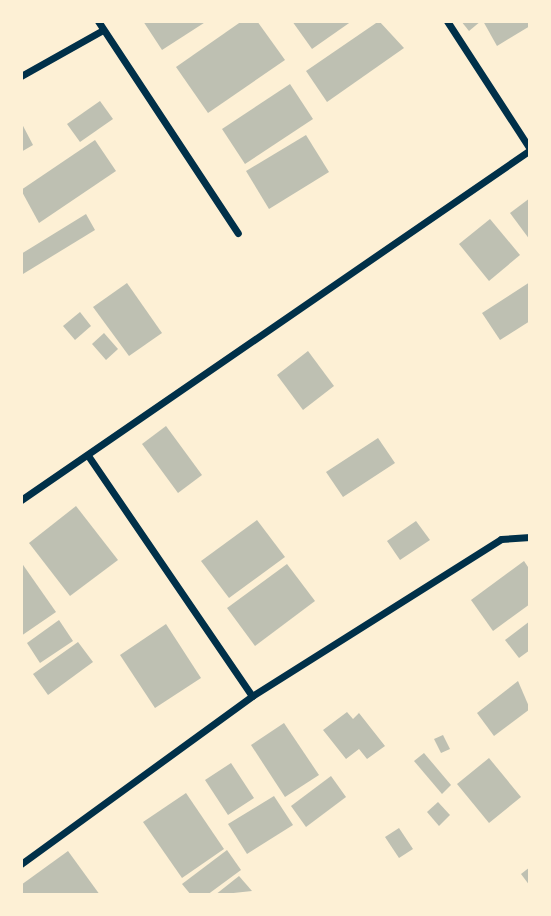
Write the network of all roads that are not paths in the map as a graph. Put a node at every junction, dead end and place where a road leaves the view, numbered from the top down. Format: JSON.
{"nodes":[{"id":1,"x":98,"y":21,"type":"edge"},
{"id":2,"x":447,"y":21,"type":"edge"},
{"id":3,"x":103,"y":30,"type":"junction"},
{"id":4,"x":21,"y":76,"type":"edge"},
{"id":5,"x":530,"y":149,"type":"edge"},
{"id":6,"x":238,"y":233,"type":"dead end"},
{"id":7,"x":89,"y":457,"type":"junction"},
{"id":8,"x":21,"y":500,"type":"edge"},
{"id":9,"x":530,"y":537,"type":"edge"},
{"id":10,"x":252,"y":696,"type":"junction"},
{"id":11,"x":21,"y":864,"type":"edge"}],
"edges":[{"from":1,"to":3,"type":"street"},
{"from":2,"to":5,"type":"street"},
{"from":3,"to":4,"type":"street"},
{"from":3,"to":6,"type":"street"},
{"from":5,"to":7,"type":"street"},
{"from":7,"to":8,"type":"street"},
{"from":7,"to":10,"type":"street"},
{"from":9,"to":10,"type":"street"},
{"from":10,"to":11,"type":"street"}]}
